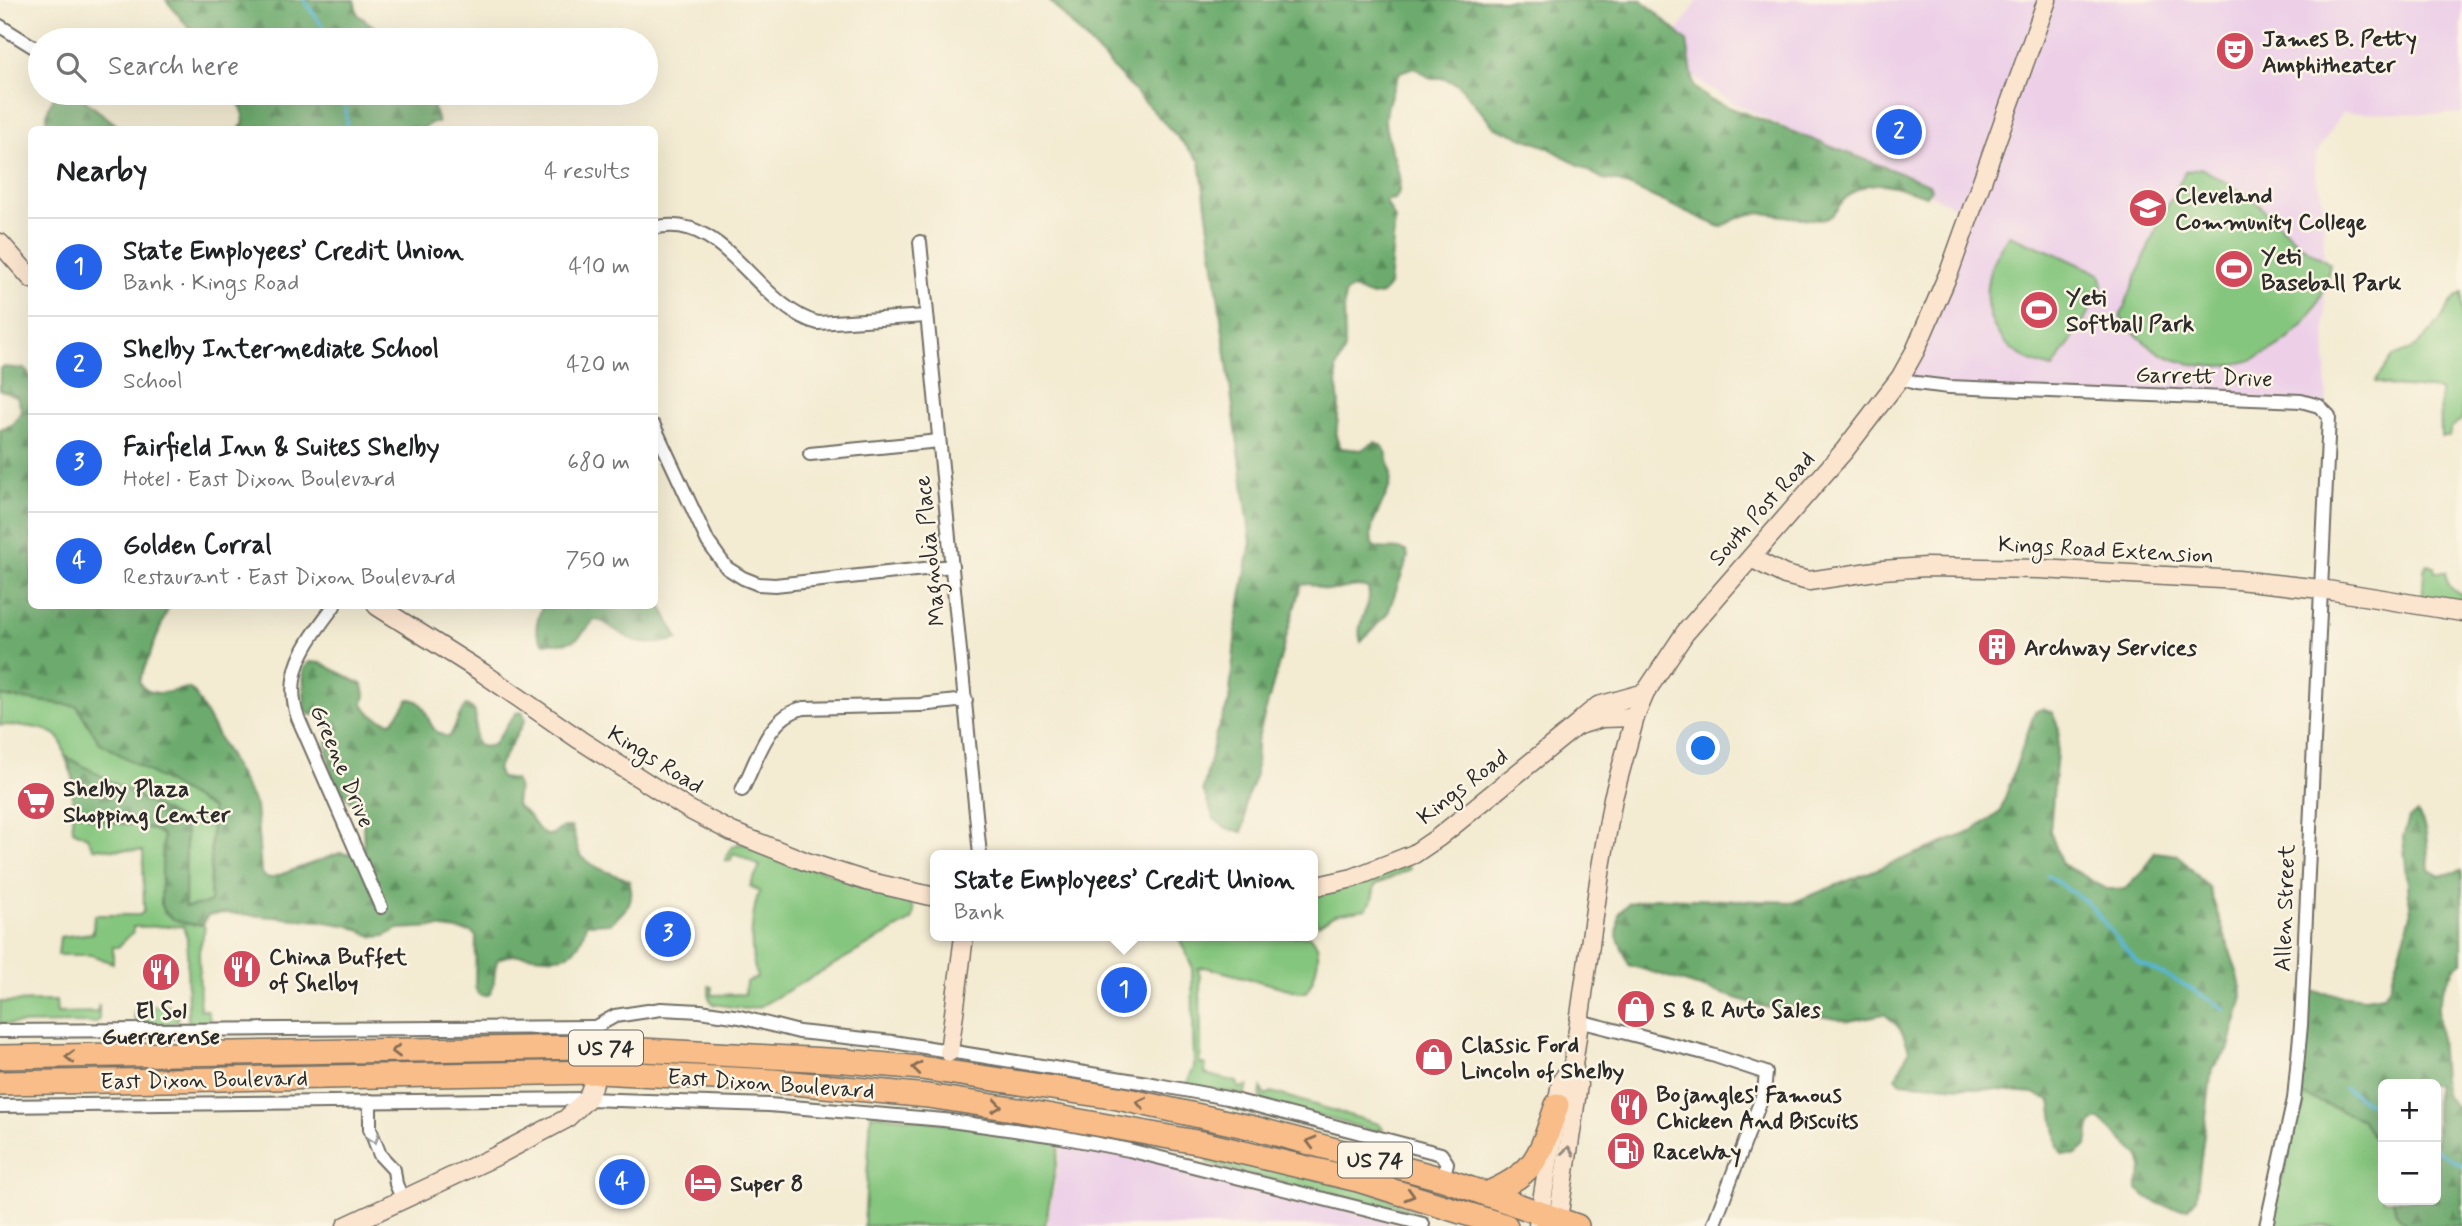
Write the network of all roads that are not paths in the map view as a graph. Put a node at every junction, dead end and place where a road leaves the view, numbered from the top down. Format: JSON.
{"nodes":[{"id":1,"x":2047,"y":0,"type":"edge"},
{"id":2,"x":0,"y":26,"type":"edge"},
{"id":3,"x":28,"y":44,"type":"edge"},
{"id":4,"x":658,"y":228,"type":"edge"},
{"id":5,"x":920,"y":242,"type":"dead end"},
{"id":6,"x":0,"y":243,"type":"edge"},
{"id":7,"x":28,"y":274,"type":"edge"},
{"id":8,"x":926,"y":316,"type":"junction"},
{"id":9,"x":1900,"y":378,"type":"junction"},
{"id":10,"x":658,"y":435,"type":"edge"},
{"id":11,"x":939,"y":442,"type":"junction"},
{"id":12,"x":810,"y":454,"type":"dead end"},
{"id":13,"x":1751,"y":558,"type":"junction"},
{"id":14,"x":952,"y":566,"type":"junction"},
{"id":15,"x":2321,"y":589,"type":"junction"},
{"id":16,"x":332,"y":609,"type":"edge"},
{"id":17,"x":382,"y":609,"type":"edge"},
{"id":18,"x":2462,"y":612,"type":"edge"},
{"id":19,"x":1645,"y":693,"type":"junction"},
{"id":20,"x":966,"y":700,"type":"junction"},
{"id":21,"x":1634,"y":717,"type":"junction"},
{"id":22,"x":1576,"y":726,"type":"junction"},
{"id":23,"x":742,"y":790,"type":"dead end"},
{"id":24,"x":980,"y":850,"type":"edge"},
{"id":25,"x":1318,"y":886,"type":"edge"},
{"id":26,"x":930,"y":896,"type":"edge"},
{"id":27,"x":381,"y":907,"type":"dead end"},
{"id":28,"x":963,"y":941,"type":"edge"},
{"id":29,"x":1579,"y":1021,"type":"junction"},
{"id":30,"x":0,"y":1031,"type":"edge"},
{"id":31,"x":591,"y":1037,"type":"junction"},
{"id":32,"x":949,"y":1052,"type":"junction"},
{"id":33,"x":742,"y":1055,"type":"junction"},
{"id":34,"x":0,"y":1057,"type":"edge"},
{"id":35,"x":1573,"y":1065,"type":"junction"},
{"id":36,"x":598,"y":1072,"type":"junction"},
{"id":37,"x":388,"y":1076,"type":"junction"},
{"id":38,"x":0,"y":1083,"type":"edge"},
{"id":39,"x":587,"y":1099,"type":"junction"},
{"id":40,"x":370,"y":1101,"type":"junction"},
{"id":41,"x":1557,"y":1105,"type":"junction"},
{"id":42,"x":0,"y":1106,"type":"edge"},
{"id":43,"x":1257,"y":1117,"type":"junction"},
{"id":44,"x":1202,"y":1143,"type":"junction"},
{"id":45,"x":1197,"y":1166,"type":"junction"},
{"id":46,"x":1486,"y":1194,"type":"junction"},
{"id":47,"x":403,"y":1200,"type":"junction"},
{"id":48,"x":1554,"y":1222,"type":"edge"},
{"id":49,"x":1423,"y":1224,"type":"dead end"},
{"id":50,"x":346,"y":1226,"type":"edge"},
{"id":51,"x":1506,"y":1226,"type":"edge"},
{"id":52,"x":1713,"y":1226,"type":"edge"},
{"id":53,"x":2266,"y":1226,"type":"edge"}],
"edges":[{"from":1,"to":9,"type":"street","name":"South Post Road"},
{"from":2,"to":3,"type":"street"},
{"from":4,"to":8,"type":"street"},
{"from":5,"to":8,"type":"street","name":"Magnolia Place"},
{"from":6,"to":7,"type":"street"},
{"from":8,"to":11,"type":"street","name":"Magnolia Place"},
{"from":9,"to":13,"type":"street","name":"South Post Road"},
{"from":9,"to":15,"type":"street","name":"Garrett Drive"},
{"from":10,"to":14,"type":"street"},
{"from":11,"to":12,"type":"street"},
{"from":11,"to":14,"type":"street","name":"Magnolia Place"},
{"from":13,"to":15,"type":"street","name":"Kings Road Extension"},
{"from":13,"to":19,"type":"street","name":"South Post Road"},
{"from":14,"to":20,"type":"street","name":"Magnolia Place"},
{"from":15,"to":18,"type":"street","name":"Kings Road Extension"},
{"from":15,"to":53,"type":"street","name":"Allen Street"},
{"from":16,"to":27,"type":"street","name":"Greene Drive"},
{"from":17,"to":26,"type":"street","name":"Kings Road"},
{"from":19,"to":21,"type":"street","name":"South Post Road"},
{"from":19,"to":22,"type":"street"},
{"from":20,"to":23,"type":"street"},
{"from":20,"to":24,"type":"street","name":"Magnolia Place"},
{"from":21,"to":22,"type":"street","name":"Kings Road"},
{"from":21,"to":29,"type":"street","name":"South Post Road"},
{"from":22,"to":25,"type":"street","name":"Kings Road"},
{"from":28,"to":32,"type":"street"},
{"from":29,"to":35,"type":"street","name":"South Post Road"},
{"from":29,"to":52,"type":"street"},
{"from":30,"to":31,"type":"street","name":"East Dixon Boulevard"},
{"from":31,"to":32,"type":"street","name":"East Dixon Boulevard"},
{"from":31,"to":33,"type":"highway","name":"East Dixon Boulevard","number":"US 74"},
{"from":31,"to":34,"type":"highway","name":"East Dixon Boulevard","number":"US 74","one_way":true},
{"from":31,"to":37,"type":"highway"},
{"from":32,"to":43,"type":"street","name":"East Dixon Boulevard"},
{"from":33,"to":36,"type":"highway"},
{"from":43,"to":33,"type":"highway","name":"East Dixon Boulevard","number":"US 74","one_way":true},
{"from":35,"to":41,"type":"street","name":"South Post Road"},
{"from":48,"to":35,"type":"street","name":"South Post Road","one_way":true},
{"from":36,"to":37,"type":"highway","name":"East Dixon Boulevard","number":"US 74"},
{"from":36,"to":39,"type":"street"},
{"from":36,"to":44,"type":"highway","name":"East Dixon Boulevard","number":"US 74","one_way":true},
{"from":37,"to":38,"type":"highway","name":"East Dixon Boulevard","number":"US 74"},
{"from":39,"to":40,"type":"street","name":"East Dixon Boulevard"},
{"from":39,"to":45,"type":"street","name":"East Dixon Boulevard"},
{"from":39,"to":47,"type":"street"},
{"from":40,"to":42,"type":"street","name":"East Dixon Boulevard"},
{"from":40,"to":47,"type":"street","one_way":true},
{"from":41,"to":46,"type":"highway"},
{"from":41,"to":48,"type":"street","name":"South Post Road"},
{"from":43,"to":46,"type":"highway","name":"East Dixon Boulevard","number":"US 74"},
{"from":44,"to":45,"type":"street"},
{"from":44,"to":51,"type":"highway","name":"East Dixon Boulevard","number":"US 74","one_way":true},
{"from":45,"to":49,"type":"street","name":"East Dixon Boulevard"},
{"from":46,"to":48,"type":"highway","name":"East Dixon Boulevard","number":"US 74"},
{"from":47,"to":50,"type":"street"}]}
